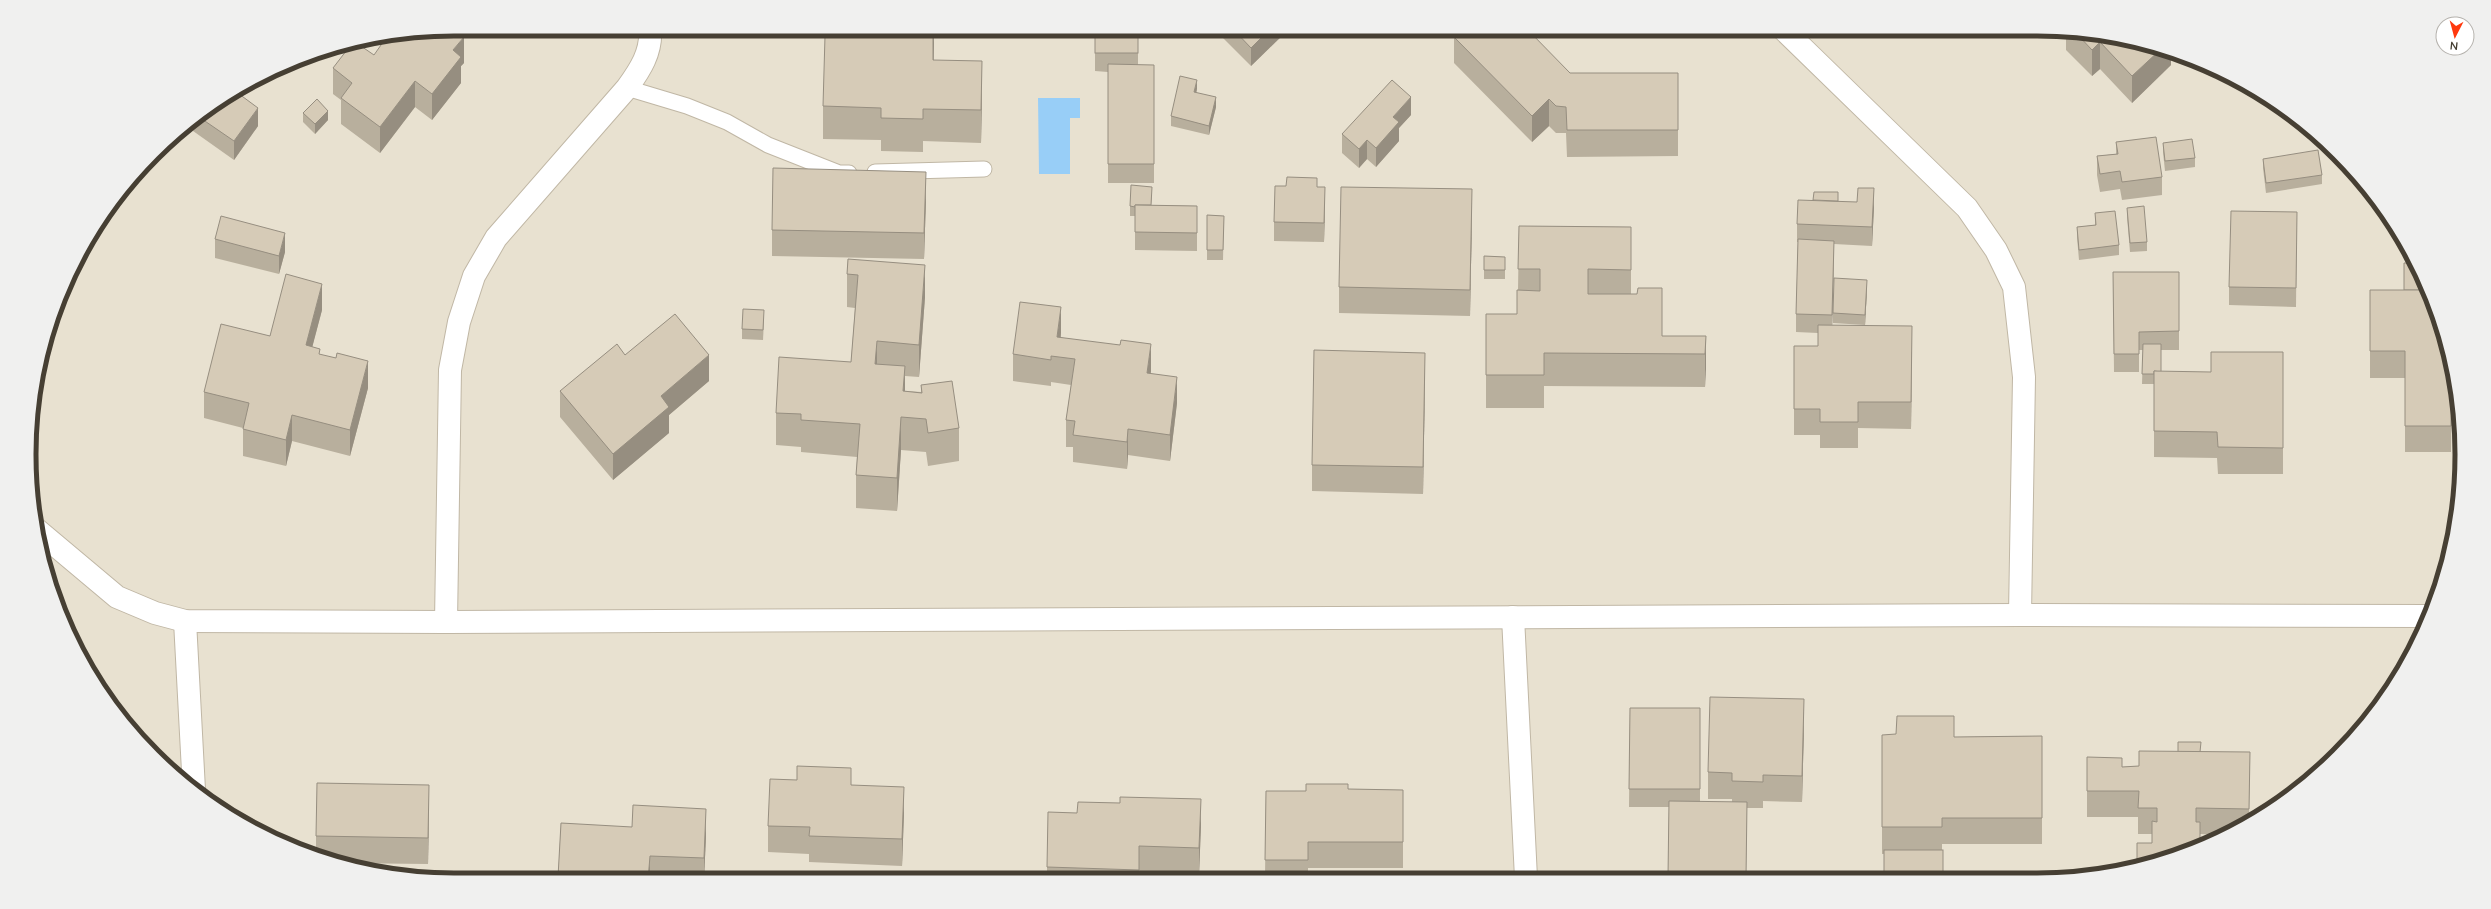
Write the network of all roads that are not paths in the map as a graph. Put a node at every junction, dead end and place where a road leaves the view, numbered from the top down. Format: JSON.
{"nodes":[{"id":1,"x":651,"y":36,"type":"edge"},
{"id":2,"x":1790,"y":36,"type":"edge"},
{"id":3,"x":627,"y":88,"type":"junction"},
{"id":4,"x":984,"y":169,"type":"dead end"},
{"id":5,"x":44,"y":536,"type":"edge"},
{"id":6,"x":2020,"y":615,"type":"junction"},
{"id":7,"x":2423,"y":616,"type":"edge"},
{"id":8,"x":1513,"y":617,"type":"junction"},
{"id":9,"x":185,"y":620,"type":"junction"},
{"id":10,"x":446,"y":622,"type":"junction"},
{"id":11,"x":194,"y":781,"type":"edge"},
{"id":12,"x":1526,"y":873,"type":"edge"}],
"edges":[{"from":1,"to":3,"type":"street"},
{"from":2,"to":6,"type":"street"},
{"from":3,"to":4,"type":"lane"},
{"from":3,"to":10,"type":"street"},
{"from":5,"to":9,"type":"street"},
{"from":6,"to":7,"type":"street"},
{"from":6,"to":8,"type":"street"},
{"from":8,"to":10,"type":"street"},
{"from":8,"to":12,"type":"street"},
{"from":9,"to":10,"type":"street"},
{"from":9,"to":11,"type":"street"}]}
